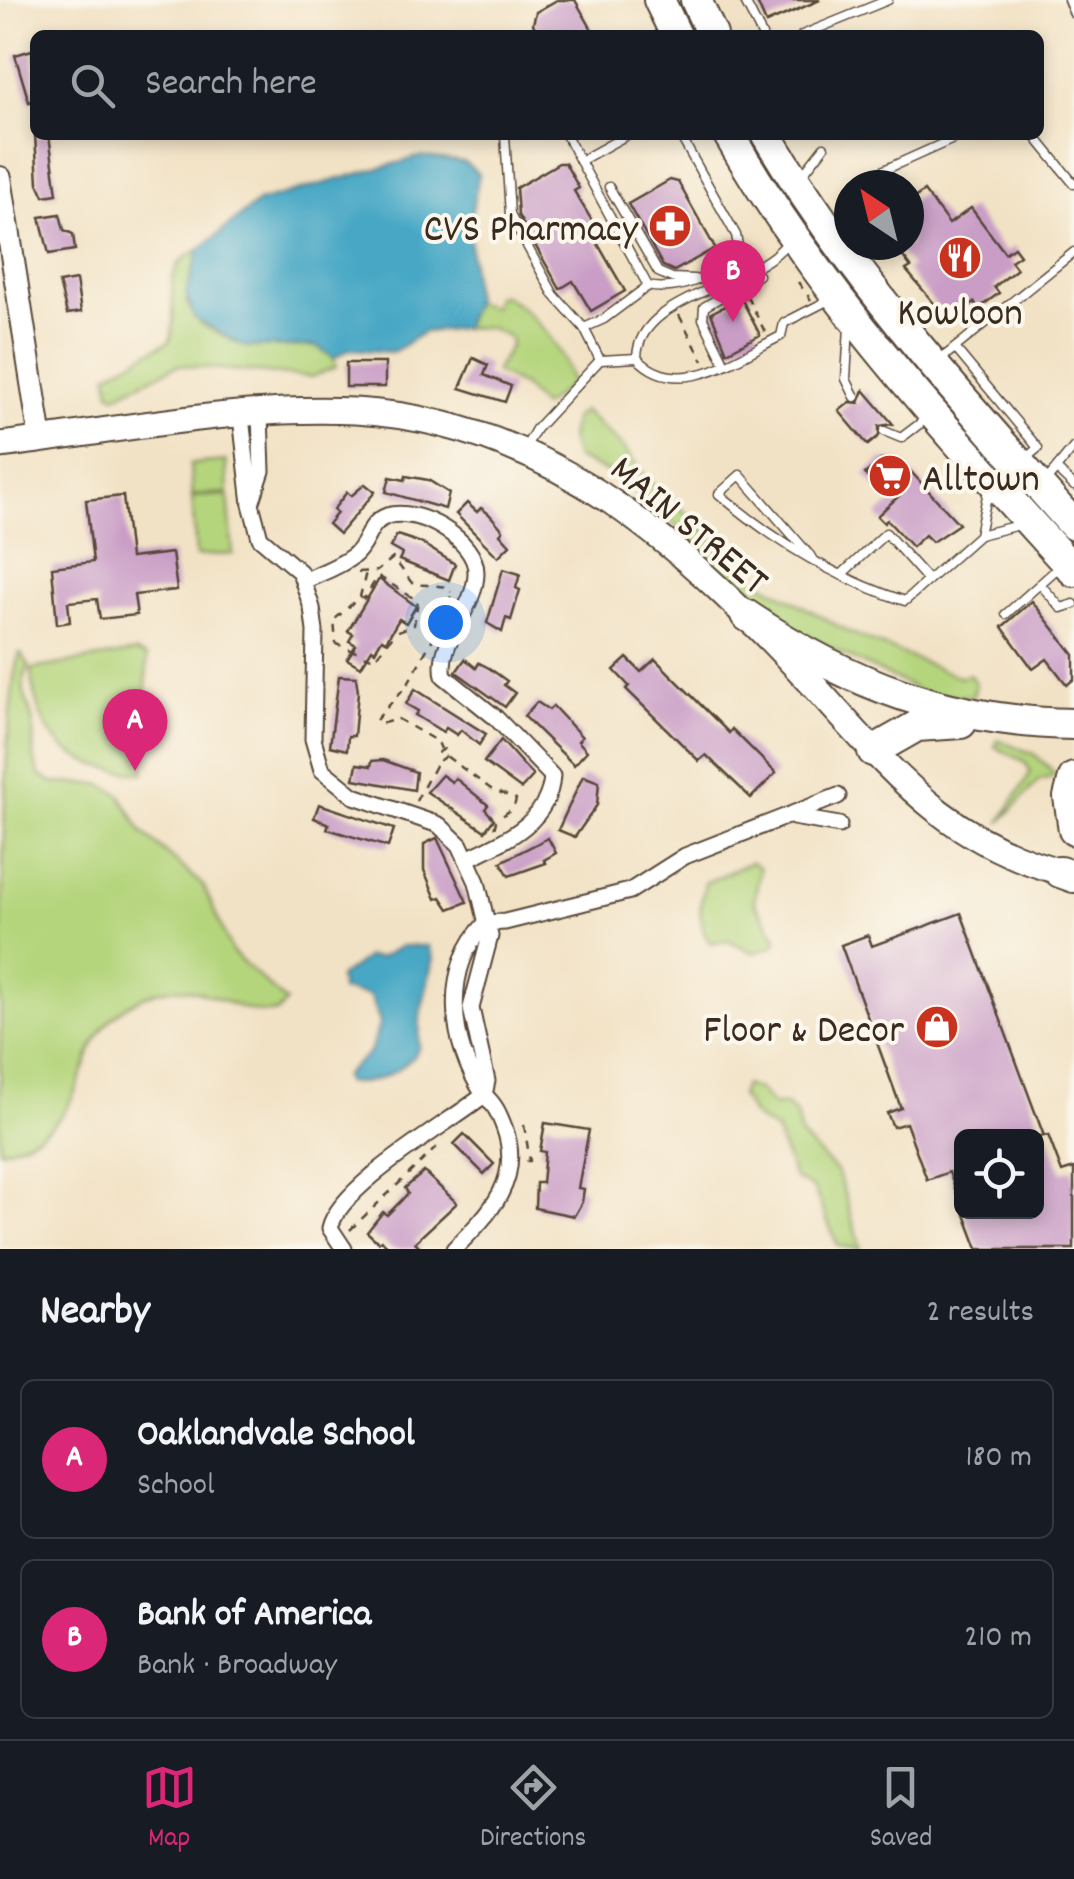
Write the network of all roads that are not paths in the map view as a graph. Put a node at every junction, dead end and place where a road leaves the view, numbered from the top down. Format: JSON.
{"nodes":[{"id":1,"x":696,"y":0,"type":"edge"},
{"id":2,"x":744,"y":0,"type":"edge"},
{"id":3,"x":888,"y":0,"type":"edge"},
{"id":4,"x":1068,"y":0,"type":"edge"},
{"id":5,"x":1074,"y":14,"type":"edge"},
{"id":6,"x":710,"y":30,"type":"edge"},
{"id":7,"x":759,"y":30,"type":"edge"},
{"id":8,"x":814,"y":30,"type":"edge"},
{"id":9,"x":505,"y":140,"type":"edge"},
{"id":10,"x":569,"y":140,"type":"edge"},
{"id":11,"x":618,"y":140,"type":"edge"},
{"id":12,"x":683,"y":140,"type":"edge"},
{"id":13,"x":732,"y":140,"type":"edge"},
{"id":14,"x":770,"y":140,"type":"edge"},
{"id":15,"x":951,"y":140,"type":"edge"},
{"id":16,"x":1038,"y":140,"type":"edge"},
{"id":17,"x":824,"y":147,"type":"dead end"},
{"id":18,"x":580,"y":161,"type":"junction"},
{"id":19,"x":884,"y":170,"type":"edge"},
{"id":20,"x":0,"y":178,"type":"edge"},
{"id":21,"x":796,"y":183,"type":"junction"},
{"id":22,"x":1074,"y":184,"type":"edge"},
{"id":23,"x":609,"y":187,"type":"dead end"},
{"id":24,"x":834,"y":228,"type":"edge"},
{"id":25,"x":792,"y":236,"type":"junction"},
{"id":26,"x":1074,"y":252,"type":"edge"},
{"id":27,"x":6,"y":256,"type":"edge"},
{"id":28,"x":861,"y":260,"type":"edge"},
{"id":29,"x":758,"y":275,"type":"dead end"},
{"id":30,"x":695,"y":279,"type":"junction"},
{"id":31,"x":648,"y":286,"type":"junction"},
{"id":32,"x":842,"y":307,"type":"junction"},
{"id":33,"x":584,"y":328,"type":"junction"},
{"id":34,"x":636,"y":358,"type":"junction"},
{"id":35,"x":600,"y":360,"type":"junction"},
{"id":36,"x":726,"y":364,"type":"junction"},
{"id":37,"x":952,"y":368,"type":"junction"},
{"id":38,"x":855,"y":397,"type":"dead end"},
{"id":39,"x":930,"y":415,"type":"junction"},
{"id":40,"x":250,"y":416,"type":"junction"},
{"id":41,"x":884,"y":431,"type":"dead end"},
{"id":42,"x":42,"y":440,"type":"junction"},
{"id":43,"x":0,"y":445,"type":"edge"},
{"id":44,"x":1074,"y":447,"type":"edge"},
{"id":45,"x":524,"y":450,"type":"junction"},
{"id":46,"x":1036,"y":464,"type":"junction"},
{"id":47,"x":990,"y":480,"type":"junction"},
{"id":48,"x":1074,"y":486,"type":"edge"},
{"id":49,"x":1030,"y":522,"type":"junction"},
{"id":50,"x":1074,"y":526,"type":"edge"},
{"id":51,"x":979,"y":535,"type":"junction"},
{"id":52,"x":814,"y":560,"type":"junction"},
{"id":53,"x":1070,"y":566,"type":"edge"},
{"id":54,"x":841,"y":574,"type":"junction"},
{"id":55,"x":928,"y":580,"type":"junction"},
{"id":56,"x":304,"y":581,"type":"junction"},
{"id":57,"x":1040,"y":584,"type":"junction"},
{"id":58,"x":1074,"y":604,"type":"edge"},
{"id":59,"x":1006,"y":614,"type":"dead end"},
{"id":60,"x":746,"y":616,"type":"junction"},
{"id":61,"x":1014,"y":723,"type":"junction"},
{"id":62,"x":1074,"y":724,"type":"edge"},
{"id":63,"x":873,"y":752,"type":"junction"},
{"id":64,"x":1074,"y":778,"type":"edge"},
{"id":65,"x":838,"y":796,"type":"dead end"},
{"id":66,"x":788,"y":816,"type":"junction"},
{"id":67,"x":839,"y":825,"type":"dead end"},
{"id":68,"x":1074,"y":830,"type":"edge"},
{"id":69,"x":467,"y":859,"type":"junction"},
{"id":70,"x":1069,"y":875,"type":"edge"},
{"id":71,"x":486,"y":923,"type":"junction"},
{"id":72,"x":484,"y":1094,"type":"junction"},
{"id":73,"x":343,"y":1248,"type":"edge"},
{"id":74,"x":454,"y":1249,"type":"edge"}],
"edges":[{"from":1,"to":6,"type":"highway"},
{"from":2,"to":7,"type":"lane"},
{"from":3,"to":8,"type":"lane"},
{"from":4,"to":5,"type":"lane"},
{"from":9,"to":33,"type":"lane"},
{"from":10,"to":18,"type":"lane"},
{"from":11,"to":18,"type":"lane"},
{"from":12,"to":30,"type":"lane"},
{"from":13,"to":25,"type":"highway"},
{"from":14,"to":21,"type":"highway"},
{"from":15,"to":19,"type":"lane"},
{"from":16,"to":22,"type":"lane"},
{"from":17,"to":21,"type":"lane"},
{"from":18,"to":31,"type":"lane"},
{"from":20,"to":27,"type":"street"},
{"from":21,"to":24,"type":"highway"},
{"from":23,"to":30,"type":"lane"},
{"from":25,"to":32,"type":"highway"},
{"from":25,"to":34,"type":"lane"},
{"from":26,"to":37,"type":"lane"},
{"from":27,"to":42,"type":"street"},
{"from":28,"to":37,"type":"highway"},
{"from":29,"to":36,"type":"lane"},
{"from":30,"to":31,"type":"lane"},
{"from":31,"to":33,"type":"lane"},
{"from":32,"to":36,"type":"lane"},
{"from":32,"to":38,"type":"lane"},
{"from":32,"to":39,"type":"highway"},
{"from":33,"to":35,"type":"lane"},
{"from":34,"to":35,"type":"lane"},
{"from":34,"to":36,"type":"lane"},
{"from":35,"to":45,"type":"lane"},
{"from":37,"to":46,"type":"highway"},
{"from":39,"to":41,"type":"lane"},
{"from":39,"to":47,"type":"highway"},
{"from":40,"to":42,"type":"main road","name":"MAIN STREET"},
{"from":40,"to":45,"type":"main road","name":"MAIN STREET"},
{"from":40,"to":56,"type":"street"},
{"from":42,"to":43,"type":"main road","name":"MAIN STREET"},
{"from":44,"to":46,"type":"lane"},
{"from":45,"to":60,"type":"main road","name":"MAIN STREET"},
{"from":46,"to":48,"type":"lane"},
{"from":46,"to":50,"type":"highway"},
{"from":47,"to":49,"type":"highway"},
{"from":47,"to":51,"type":"lane"},
{"from":49,"to":51,"type":"lane"},
{"from":49,"to":53,"type":"highway"},
{"from":51,"to":55,"type":"lane"},
{"from":52,"to":52,"type":"lane"},
{"from":52,"to":54,"type":"lane"},
{"from":53,"to":57,"type":"lane"},
{"from":54,"to":55,"type":"lane"},
{"from":54,"to":55,"type":"lane"},
{"from":56,"to":69,"type":"street"},
{"from":56,"to":69,"type":"street"},
{"from":57,"to":58,"type":"lane"},
{"from":57,"to":59,"type":"lane"},
{"from":60,"to":61,"type":"highway"},
{"from":60,"to":63,"type":"main road","name":"MAIN STREET"},
{"from":61,"to":62,"type":"highway"},
{"from":61,"to":63,"type":"highway"},
{"from":63,"to":70,"type":"main road","name":"MAIN STREET"},
{"from":64,"to":68,"type":"highway"},
{"from":65,"to":66,"type":"street"},
{"from":66,"to":67,"type":"street"},
{"from":66,"to":71,"type":"street"},
{"from":69,"to":71,"type":"street"},
{"from":71,"to":72,"type":"street"},
{"from":72,"to":73,"type":"street"},
{"from":72,"to":74,"type":"street"}]}
